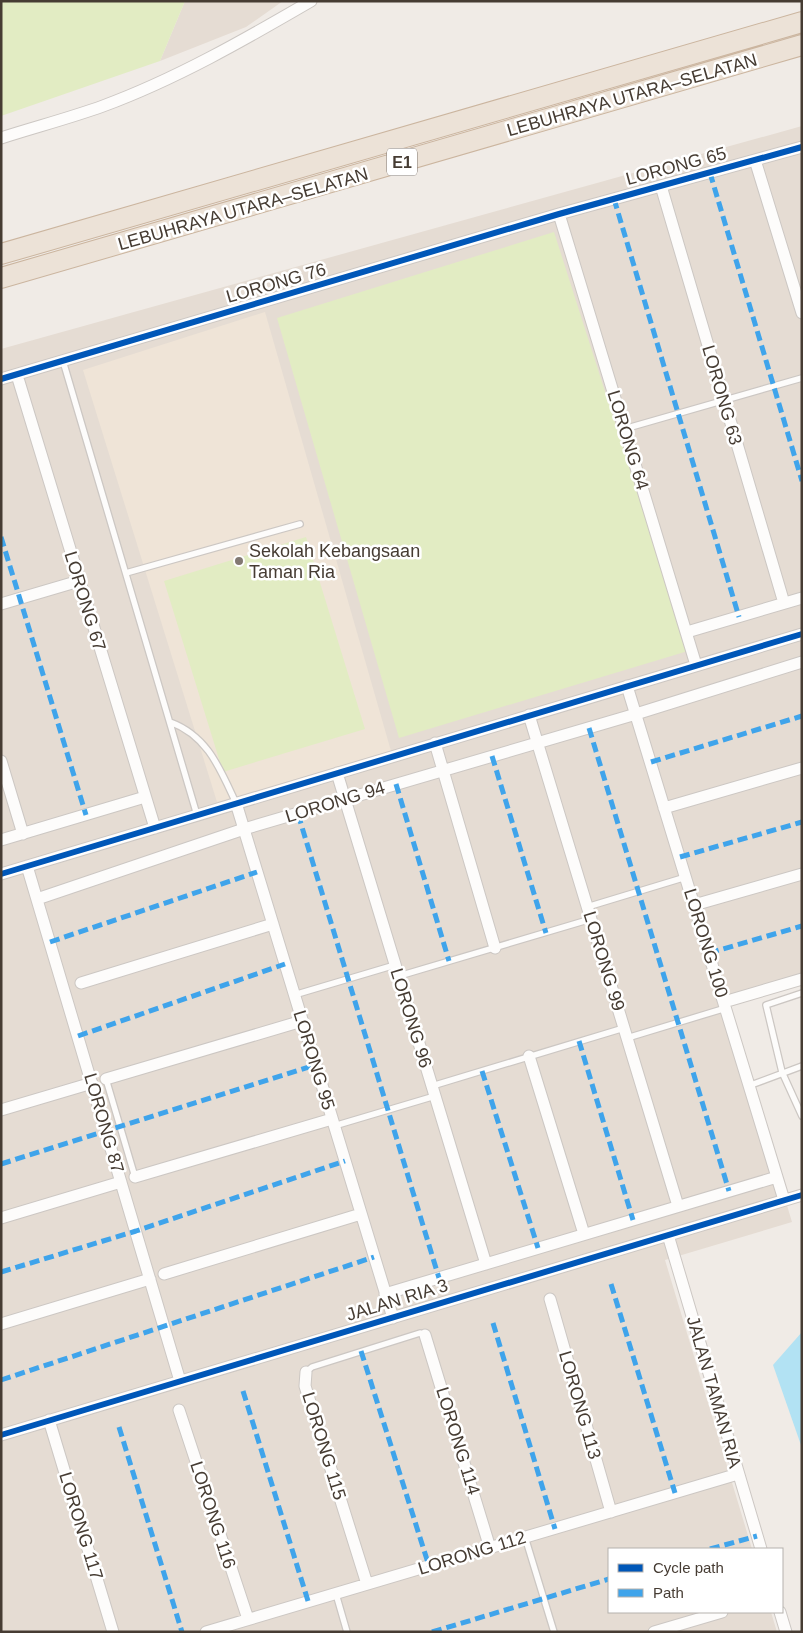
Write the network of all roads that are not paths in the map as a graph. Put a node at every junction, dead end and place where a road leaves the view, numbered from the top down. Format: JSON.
{"nodes":[{"id":1,"x":311,"y":1,"type":"edge"},
{"id":2,"x":802,"y":22,"type":"edge"},
{"id":3,"x":802,"y":45,"type":"edge"},
{"id":4,"x":1,"y":138,"type":"edge"},
{"id":5,"x":802,"y":147,"type":"edge"},
{"id":6,"x":755,"y":160,"type":"junction"},
{"id":7,"x":661,"y":186,"type":"junction"},
{"id":8,"x":558,"y":214,"type":"junction"},
{"id":9,"x":1,"y":254,"type":"edge"},
{"id":10,"x":1,"y":278,"type":"edge"},
{"id":11,"x":802,"y":313,"type":"edge"},
{"id":12,"x":63,"y":361,"type":"junction"},
{"id":13,"x":17,"y":375,"type":"junction"},
{"id":14,"x":802,"y":378,"type":"edge"},
{"id":15,"x":1,"y":379,"type":"edge"},
{"id":16,"x":724,"y":400,"type":"junction"},
{"id":17,"x":624,"y":430,"type":"junction"},
{"id":18,"x":300,"y":524,"type":"dead end"},
{"id":19,"x":126,"y":573,"type":"junction"},
{"id":20,"x":79,"y":581,"type":"junction"},
{"id":21,"x":802,"y":598,"type":"edge"},
{"id":22,"x":1,"y":604,"type":"edge"},
{"id":23,"x":784,"y":604,"type":"junction"},
{"id":24,"x":687,"y":632,"type":"junction"},
{"id":25,"x":802,"y":634,"type":"edge"},
{"id":26,"x":802,"y":662,"type":"edge"},
{"id":27,"x":696,"y":665,"type":"junction"},
{"id":28,"x":627,"y":686,"type":"junction"},
{"id":29,"x":636,"y":714,"type":"junction"},
{"id":30,"x":529,"y":715,"type":"junction"},
{"id":31,"x":170,"y":722,"type":"junction"},
{"id":32,"x":435,"y":743,"type":"junction"},
{"id":33,"x":538,"y":743,"type":"junction"},
{"id":34,"x":1,"y":761,"type":"edge"},
{"id":35,"x":802,"y":768,"type":"edge"},
{"id":36,"x":443,"y":771,"type":"junction"},
{"id":37,"x":337,"y":773,"type":"junction"},
{"id":38,"x":145,"y":798,"type":"junction"},
{"id":39,"x":345,"y":800,"type":"junction"},
{"id":40,"x":236,"y":803,"type":"junction"},
{"id":41,"x":664,"y":808,"type":"junction"},
{"id":42,"x":197,"y":815,"type":"junction"},
{"id":43,"x":154,"y":828,"type":"junction"},
{"id":44,"x":244,"y":830,"type":"junction"},
{"id":45,"x":23,"y":834,"type":"junction"},
{"id":46,"x":1,"y":840,"type":"edge"},
{"id":47,"x":27,"y":866,"type":"junction"},
{"id":48,"x":1,"y":874,"type":"edge"},
{"id":49,"x":802,"y":874,"type":"edge"},
{"id":50,"x":686,"y":877,"type":"junction"},
{"id":51,"x":37,"y":899,"type":"junction"},
{"id":52,"x":694,"y":905,"type":"junction"},
{"id":53,"x":587,"y":907,"type":"junction"},
{"id":54,"x":591,"y":919,"type":"junction"},
{"id":55,"x":272,"y":924,"type":"junction"},
{"id":56,"x":495,"y":948,"type":"junction"},
{"id":57,"x":395,"y":964,"type":"junction"},
{"id":58,"x":399,"y":976,"type":"junction"},
{"id":59,"x":802,"y":979,"type":"edge"},
{"id":60,"x":81,"y":983,"type":"dead end"},
{"id":61,"x":802,"y":994,"type":"edge"},
{"id":62,"x":294,"y":995,"type":"junction"},
{"id":63,"x":725,"y":1005,"type":"junction"},
{"id":64,"x":302,"y":1021,"type":"junction"},
{"id":65,"x":625,"y":1033,"type":"junction"},
{"id":66,"x":529,"y":1056,"type":"junction"},
{"id":67,"x":802,"y":1066,"type":"edge"},
{"id":68,"x":782,"y":1072,"type":"junction"},
{"id":69,"x":106,"y":1079,"type":"joint"},
{"id":70,"x":92,"y":1083,"type":"junction"},
{"id":71,"x":751,"y":1085,"type":"junction"},
{"id":72,"x":433,"y":1091,"type":"junction"},
{"id":73,"x":1,"y":1110,"type":"edge"},
{"id":74,"x":802,"y":1116,"type":"edge"},
{"id":75,"x":333,"y":1122,"type":"junction"},
{"id":76,"x":777,"y":1177,"type":"junction"},
{"id":77,"x":136,"y":1178,"type":"joint"},
{"id":78,"x":121,"y":1182,"type":"junction"},
{"id":79,"x":802,"y":1195,"type":"edge"},
{"id":80,"x":784,"y":1200,"type":"junction"},
{"id":81,"x":678,"y":1206,"type":"junction"},
{"id":82,"x":361,"y":1214,"type":"junction"},
{"id":83,"x":1,"y":1218,"type":"edge"},
{"id":84,"x":584,"y":1234,"type":"junction"},
{"id":85,"x":668,"y":1235,"type":"junction"},
{"id":86,"x":486,"y":1264,"type":"junction"},
{"id":87,"x":164,"y":1274,"type":"dead end"},
{"id":88,"x":150,"y":1279,"type":"junction"},
{"id":89,"x":385,"y":1294,"type":"junction"},
{"id":90,"x":550,"y":1299,"type":"dead end"},
{"id":91,"x":393,"y":1318,"type":"junction"},
{"id":92,"x":1,"y":1324,"type":"edge"},
{"id":93,"x":425,"y":1335,"type":"joint"},
{"id":94,"x":306,"y":1372,"type":"joint"},
{"id":95,"x":180,"y":1381,"type":"junction"},
{"id":96,"x":179,"y":1410,"type":"dead end"},
{"id":97,"x":49,"y":1420,"type":"junction"},
{"id":98,"x":1,"y":1435,"type":"edge"},
{"id":99,"x":738,"y":1474,"type":"junction"},
{"id":100,"x":611,"y":1512,"type":"junction"},
{"id":101,"x":525,"y":1537,"type":"junction"},
{"id":102,"x":490,"y":1548,"type":"junction"},
{"id":103,"x":761,"y":1548,"type":"edge"},
{"id":104,"x":367,"y":1584,"type":"junction"},
{"id":105,"x":336,"y":1594,"type":"junction"},
{"id":106,"x":719,"y":1613,"type":"edge"},
{"id":107,"x":780,"y":1613,"type":"edge"},
{"id":108,"x":248,"y":1620,"type":"junction"},
{"id":109,"x":113,"y":1632,"type":"edge"},
{"id":110,"x":206,"y":1632,"type":"edge"},
{"id":111,"x":347,"y":1632,"type":"edge"},
{"id":112,"x":554,"y":1632,"type":"edge"},
{"id":113,"x":655,"y":1632,"type":"edge"},
{"id":114,"x":786,"y":1632,"type":"edge"}],
"edges":[{"from":1,"to":4,"type":"street"},
{"from":2,"to":9,"type":"highway","name":"LEBUHRAYA UTARA–SELATAN","number":"E1"},
{"from":3,"to":10,"type":"highway","name":"LEBUHRAYA UTARA–SELATAN","number":"E1"},
{"from":5,"to":6,"type":"street","name":"LORONG 65"},
{"from":6,"to":7,"type":"street","name":"LORONG 65"},
{"from":6,"to":11,"type":"street"},
{"from":7,"to":8,"type":"street","name":"LORONG 65"},
{"from":7,"to":16,"type":"street","name":"LORONG 63"},
{"from":8,"to":12,"type":"street","name":"LORONG 76"},
{"from":8,"to":17,"type":"street","name":"LORONG 64"},
{"from":12,"to":13,"type":"street","name":"LORONG 76"},
{"from":12,"to":19,"type":"lane"},
{"from":13,"to":15,"type":"street","name":"LORONG 76"},
{"from":13,"to":20,"type":"street","name":"LORONG 67"},
{"from":14,"to":16,"type":"lane"},
{"from":16,"to":17,"type":"lane"},
{"from":16,"to":23,"type":"street","name":"LORONG 63"},
{"from":17,"to":24,"type":"street","name":"LORONG 64"},
{"from":18,"to":19,"type":"lane"},
{"from":19,"to":31,"type":"lane"},
{"from":20,"to":22,"type":"street"},
{"from":20,"to":38,"type":"street","name":"LORONG 67"},
{"from":21,"to":23,"type":"street"},
{"from":23,"to":24,"type":"street"},
{"from":24,"to":27,"type":"street","name":"LORONG 64"},
{"from":25,"to":27,"type":"street"},
{"from":26,"to":29,"type":"street","name":"LORONG 94"},
{"from":27,"to":28,"type":"street"},
{"from":28,"to":29,"type":"street","name":"LORONG 100"},
{"from":28,"to":30,"type":"street"},
{"from":29,"to":33,"type":"street","name":"LORONG 94"},
{"from":29,"to":41,"type":"street","name":"LORONG 100"},
{"from":30,"to":32,"type":"street"},
{"from":30,"to":33,"type":"street","name":"LORONG 99"},
{"from":31,"to":40,"type":"lane"},
{"from":31,"to":42,"type":"lane"},
{"from":32,"to":36,"type":"street"},
{"from":32,"to":37,"type":"street"},
{"from":33,"to":36,"type":"street","name":"LORONG 94"},
{"from":33,"to":53,"type":"street","name":"LORONG 99"},
{"from":34,"to":45,"type":"street"},
{"from":35,"to":41,"type":"street"},
{"from":36,"to":39,"type":"street","name":"LORONG 94"},
{"from":36,"to":56,"type":"street"},
{"from":37,"to":39,"type":"street","name":"LORONG 96"},
{"from":37,"to":40,"type":"street"},
{"from":38,"to":43,"type":"street","name":"LORONG 67"},
{"from":38,"to":45,"type":"street"},
{"from":39,"to":44,"type":"street","name":"LORONG 94"},
{"from":39,"to":57,"type":"street","name":"LORONG 96"},
{"from":40,"to":42,"type":"street"},
{"from":40,"to":44,"type":"street","name":"LORONG 95"},
{"from":41,"to":50,"type":"street","name":"LORONG 100"},
{"from":42,"to":43,"type":"street"},
{"from":43,"to":47,"type":"street"},
{"from":44,"to":51,"type":"street","name":"LORONG 94"},
{"from":44,"to":55,"type":"street","name":"LORONG 95"},
{"from":45,"to":46,"type":"street"},
{"from":47,"to":48,"type":"street"},
{"from":47,"to":51,"type":"street","name":"LORONG 87"},
{"from":49,"to":52,"type":"street"},
{"from":50,"to":52,"type":"street","name":"LORONG 100"},
{"from":50,"to":53,"type":"lane"},
{"from":51,"to":70,"type":"street","name":"LORONG 87"},
{"from":52,"to":63,"type":"street","name":"LORONG 100"},
{"from":53,"to":54,"type":"street","name":"LORONG 99"},
{"from":54,"to":56,"type":"lane"},
{"from":54,"to":65,"type":"street","name":"LORONG 99"},
{"from":55,"to":60,"type":"street"},
{"from":55,"to":62,"type":"street","name":"LORONG 95"},
{"from":56,"to":58,"type":"lane"},
{"from":57,"to":58,"type":"street","name":"LORONG 96"},
{"from":57,"to":62,"type":"lane"},
{"from":58,"to":72,"type":"street","name":"LORONG 96"},
{"from":59,"to":63,"type":"street"},
{"from":61,"to":68,"type":"lane"},
{"from":62,"to":64,"type":"street","name":"LORONG 95"},
{"from":63,"to":65,"type":"lane"},
{"from":63,"to":71,"type":"street","name":"LORONG 100"},
{"from":64,"to":69,"type":"street"},
{"from":64,"to":75,"type":"street","name":"LORONG 95"},
{"from":65,"to":66,"type":"lane"},
{"from":65,"to":81,"type":"street","name":"LORONG 99"},
{"from":66,"to":72,"type":"lane"},
{"from":66,"to":84,"type":"street"},
{"from":67,"to":68,"type":"lane"},
{"from":68,"to":71,"type":"lane"},
{"from":68,"to":74,"type":"lane"},
{"from":69,"to":77,"type":"lane"},
{"from":70,"to":73,"type":"street"},
{"from":70,"to":78,"type":"street","name":"LORONG 87"},
{"from":71,"to":76,"type":"street","name":"LORONG 100"},
{"from":72,"to":75,"type":"lane"},
{"from":72,"to":86,"type":"street","name":"LORONG 96"},
{"from":75,"to":77,"type":"street"},
{"from":75,"to":82,"type":"street","name":"LORONG 95"},
{"from":76,"to":80,"type":"street","name":"LORONG 100"},
{"from":76,"to":81,"type":"street"},
{"from":78,"to":83,"type":"street"},
{"from":78,"to":88,"type":"street","name":"LORONG 87"},
{"from":79,"to":80,"type":"street","name":"JALAN RIA 3"},
{"from":80,"to":85,"type":"street","name":"JALAN RIA 3"},
{"from":81,"to":84,"type":"street"},
{"from":82,"to":87,"type":"street"},
{"from":82,"to":89,"type":"street","name":"LORONG 95"},
{"from":84,"to":86,"type":"street"},
{"from":85,"to":91,"type":"street","name":"JALAN RIA 3"},
{"from":85,"to":99,"type":"street","name":"JALAN TAMAN RIA"},
{"from":86,"to":89,"type":"street"},
{"from":88,"to":92,"type":"street"},
{"from":88,"to":95,"type":"street","name":"LORONG 87"},
{"from":89,"to":91,"type":"street","name":"LORONG 95"},
{"from":90,"to":100,"type":"street","name":"LORONG 113"},
{"from":91,"to":95,"type":"street","name":"JALAN RIA 3"},
{"from":93,"to":94,"type":"lane","name":"LORONG 115"},
{"from":93,"to":102,"type":"street","name":"LORONG 114"},
{"from":94,"to":104,"type":"street","name":"LORONG 115"},
{"from":95,"to":97,"type":"street","name":"JALAN RIA 3"},
{"from":96,"to":108,"type":"street","name":"LORONG 116"},
{"from":97,"to":98,"type":"street","name":"JALAN RIA 3"},
{"from":97,"to":109,"type":"street","name":"LORONG 117"},
{"from":99,"to":100,"type":"street","name":"LORONG 112"},
{"from":99,"to":103,"type":"street","name":"JALAN TAMAN RIA"},
{"from":100,"to":101,"type":"street","name":"LORONG 112"},
{"from":101,"to":102,"type":"street","name":"LORONG 112"},
{"from":101,"to":112,"type":"lane"},
{"from":102,"to":104,"type":"street","name":"LORONG 112"},
{"from":104,"to":105,"type":"street","name":"LORONG 112"},
{"from":105,"to":108,"type":"street","name":"LORONG 112"},
{"from":105,"to":111,"type":"lane"},
{"from":106,"to":113,"type":"street"},
{"from":107,"to":114,"type":"street"},
{"from":108,"to":110,"type":"street","name":"LORONG 112"}]}
